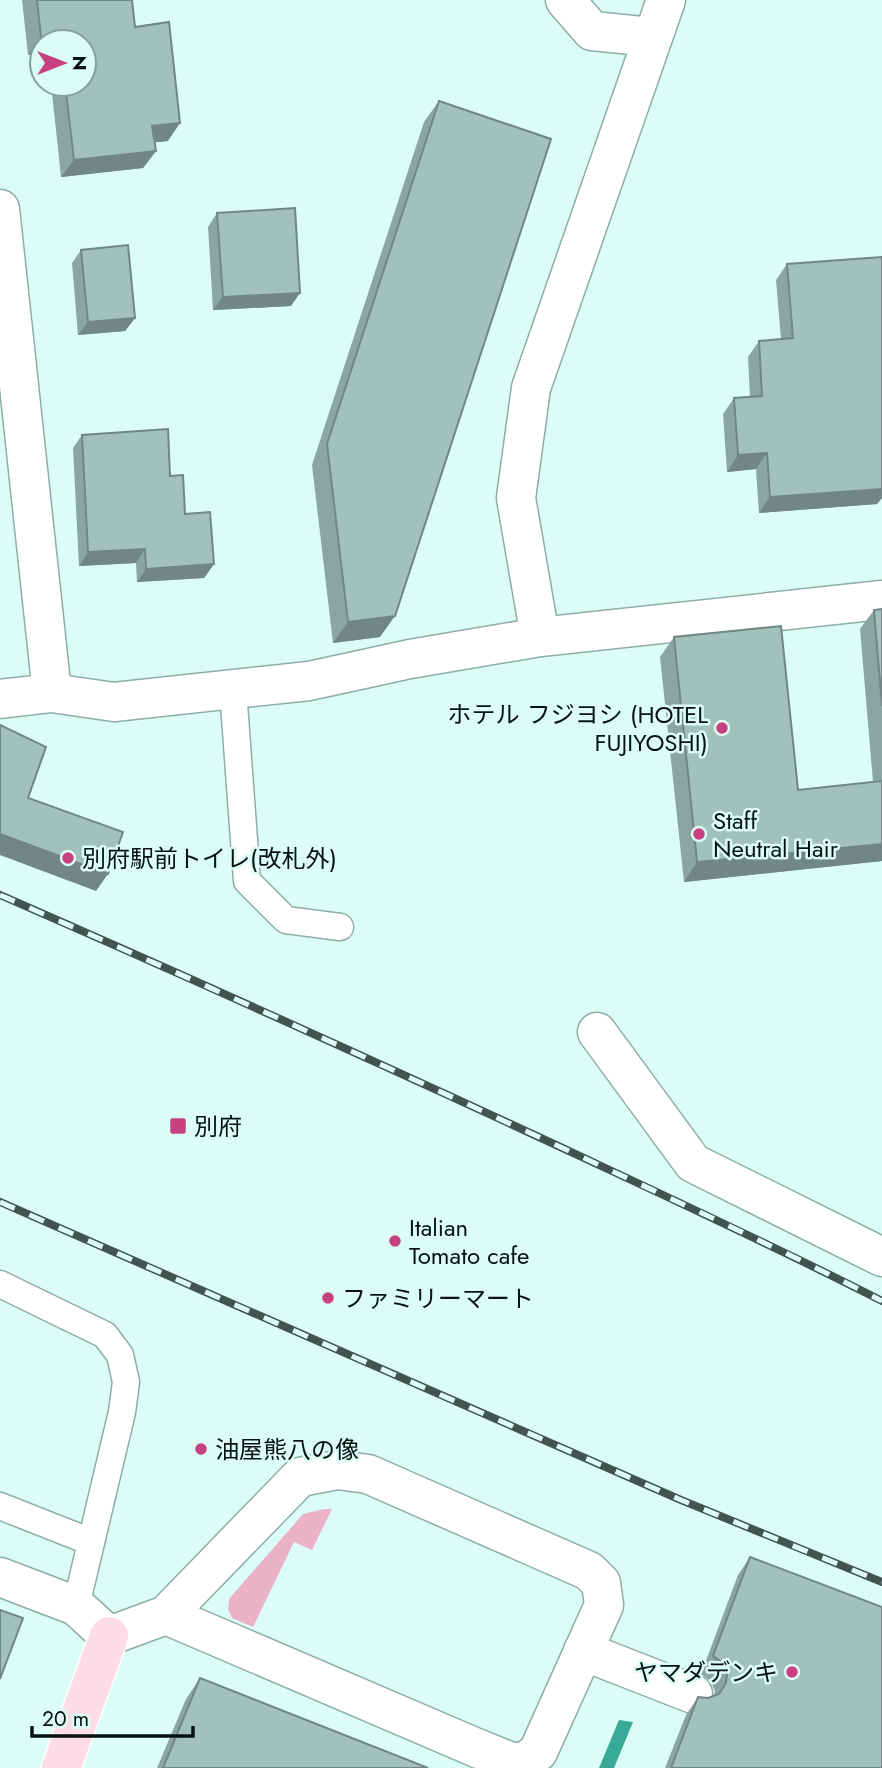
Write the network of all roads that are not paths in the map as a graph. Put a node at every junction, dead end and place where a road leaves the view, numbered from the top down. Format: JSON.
{"nodes":[{"id":1,"x":565,"y":0,"type":"edge"},
{"id":2,"x":666,"y":0,"type":"edge"},
{"id":3,"x":652,"y":37,"type":"junction"},
{"id":4,"x":0,"y":209,"type":"edge"},
{"id":5,"x":882,"y":600,"type":"edge"},
{"id":6,"x":540,"y":637,"type":"junction"},
{"id":7,"x":233,"y":690,"type":"junction"},
{"id":8,"x":51,"y":693,"type":"junction"},
{"id":9,"x":0,"y":699,"type":"edge"},
{"id":10,"x":340,"y":927,"type":"dead end"},
{"id":11,"x":597,"y":1032,"type":"dead end"},
{"id":12,"x":882,"y":1257,"type":"edge"},
{"id":13,"x":0,"y":1284,"type":"edge"},
{"id":14,"x":0,"y":1506,"type":"edge"},
{"id":15,"x":91,"y":1542,"type":"junction"},
{"id":16,"x":0,"y":1577,"type":"edge"},
{"id":17,"x":76,"y":1606,"type":"junction"},
{"id":18,"x":166,"y":1615,"type":"junction"},
{"id":19,"x":109,"y":1636,"type":"junction"},
{"id":20,"x":583,"y":1651,"type":"junction"},
{"id":21,"x":693,"y":1694,"type":"dead end"},
{"id":22,"x":61,"y":1768,"type":"edge"}],
"edges":[{"from":1,"to":3,"type":"street"},
{"from":2,"to":3,"type":"street"},
{"from":3,"to":6,"type":"street"},
{"from":4,"to":8,"type":"street"},
{"from":5,"to":6,"type":"street"},
{"from":6,"to":7,"type":"street"},
{"from":7,"to":8,"type":"street"},
{"from":7,"to":10,"type":"lane"},
{"from":8,"to":9,"type":"street"},
{"from":11,"to":12,"type":"street"},
{"from":13,"to":15,"type":"lane"},
{"from":14,"to":15,"type":"lane"},
{"from":15,"to":17,"type":"lane"},
{"from":16,"to":17,"type":"street"},
{"from":17,"to":19,"type":"street"},
{"from":18,"to":19,"type":"street"},
{"from":18,"to":20,"type":"street"},
{"from":18,"to":20,"type":"street"},
{"from":19,"to":22,"type":"main road"},
{"from":20,"to":21,"type":"street"}]}
